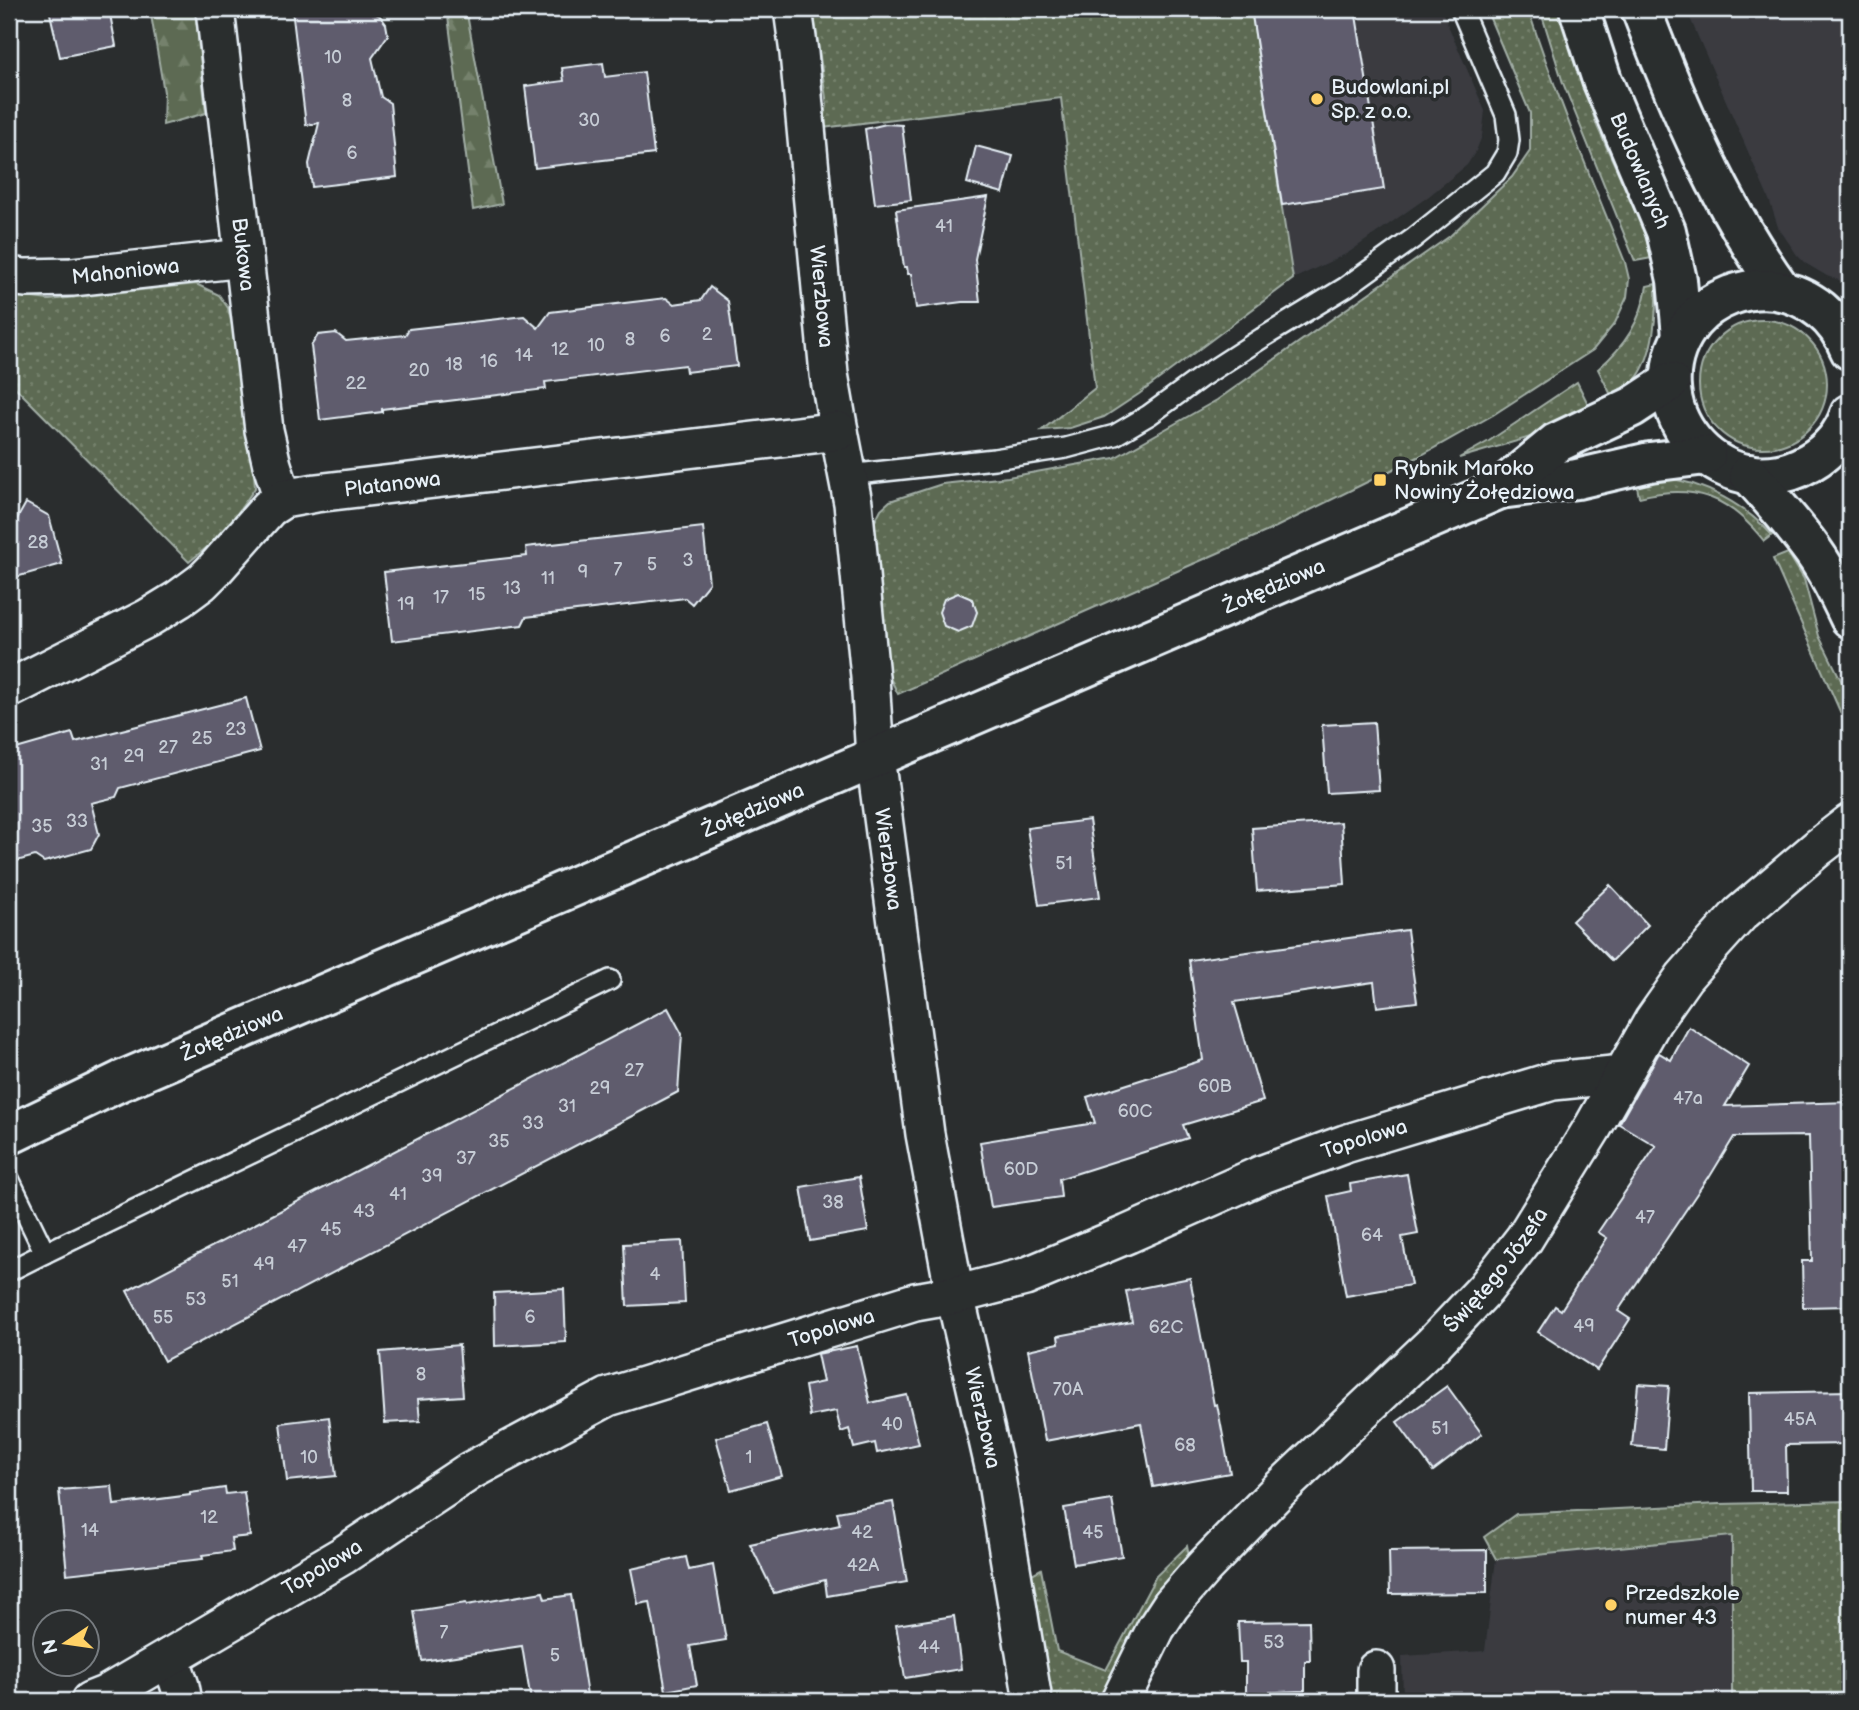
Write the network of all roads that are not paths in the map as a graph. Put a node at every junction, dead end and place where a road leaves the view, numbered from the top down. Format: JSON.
{"nodes":[{"id":1,"x":215,"y":9,"type":"edge"},
{"id":2,"x":793,"y":9,"type":"edge"},
{"id":3,"x":1461,"y":9,"type":"edge"},
{"id":4,"x":1579,"y":9,"type":"edge"},
{"id":5,"x":1641,"y":9,"type":"edge"},
{"id":6,"x":244,"y":258,"type":"junction"},
{"id":7,"x":9,"y":276,"type":"edge"},
{"id":8,"x":1782,"y":291,"type":"junction"},
{"id":9,"x":1834,"y":307,"type":"edge"},
{"id":10,"x":1682,"y":337,"type":"junction"},
{"id":11,"x":1850,"y":350,"type":"edge"},
{"id":12,"x":1670,"y":382,"type":"junction"},
{"id":13,"x":1850,"y":414,"type":"edge"},
{"id":14,"x":839,"y":431,"type":"junction"},
{"id":15,"x":1706,"y":455,"type":"junction"},
{"id":16,"x":1749,"y":474,"type":"junction"},
{"id":17,"x":848,"y":475,"type":"junction"},
{"id":18,"x":1500,"y":489,"type":"junction"},
{"id":19,"x":284,"y":499,"type":"junction"},
{"id":20,"x":1850,"y":618,"type":"edge"},
{"id":21,"x":9,"y":689,"type":"edge"},
{"id":22,"x":875,"y":757,"type":"junction"},
{"id":23,"x":1850,"y":823,"type":"edge"},
{"id":24,"x":610,"y":980,"type":"dead end"},
{"id":25,"x":1623,"y":1074,"type":"junction"},
{"id":26,"x":9,"y":1135,"type":"edge"},
{"id":27,"x":9,"y":1179,"type":"edge"},
{"id":28,"x":45,"y":1253,"type":"junction"},
{"id":29,"x":9,"y":1271,"type":"edge"},
{"id":30,"x":955,"y":1294,"type":"junction"},
{"id":31,"x":170,"y":1657,"type":"junction"},
{"id":32,"x":90,"y":1701,"type":"edge"},
{"id":33,"x":183,"y":1701,"type":"edge"},
{"id":34,"x":1033,"y":1701,"type":"edge"},
{"id":35,"x":1120,"y":1701,"type":"edge"}],
"edges":[{"from":1,"to":6,"type":"street","name":"Bukowa"},
{"from":2,"to":14,"type":"street","name":"Wierzbowa"},
{"from":3,"to":17,"type":"lane"},
{"from":4,"to":10,"type":"street","name":"Budowlanych"},
{"from":5,"to":8,"type":"street"},
{"from":6,"to":7,"type":"street","name":"Mahoniowa"},
{"from":6,"to":19,"type":"street","name":"Bukowa"},
{"from":8,"to":9,"type":"street"},
{"from":8,"to":10,"type":"street"},
{"from":9,"to":11,"type":"street"},
{"from":10,"to":12,"type":"street"},
{"from":12,"to":15,"type":"street"},
{"from":12,"to":18,"type":"street","name":"Żołędziowa"},
{"from":13,"to":16,"type":"street"},
{"from":14,"to":17,"type":"street","name":"Wierzbowa"},
{"from":14,"to":19,"type":"street","name":"Platanowa"},
{"from":15,"to":16,"type":"street"},
{"from":15,"to":18,"type":"street","name":"Żołędziowa"},
{"from":16,"to":20,"type":"street"},
{"from":17,"to":22,"type":"street","name":"Wierzbowa"},
{"from":18,"to":22,"type":"street","name":"Żołędziowa"},
{"from":19,"to":21,"type":"street","name":"Platanowa"},
{"from":22,"to":26,"type":"street","name":"Żołędziowa"},
{"from":22,"to":30,"type":"street","name":"Wierzbowa"},
{"from":23,"to":25,"type":"street","name":"Świętego Józefa"},
{"from":24,"to":28,"type":"lane"},
{"from":25,"to":30,"type":"street","name":"Topolowa"},
{"from":25,"to":35,"type":"street","name":"Świętego Józefa"},
{"from":27,"to":28,"type":"lane"},
{"from":28,"to":29,"type":"lane"},
{"from":30,"to":31,"type":"street","name":"Topolowa"},
{"from":30,"to":34,"type":"street","name":"Wierzbowa"},
{"from":31,"to":32,"type":"street","name":"Topolowa"},
{"from":31,"to":33,"type":"street"}]}
